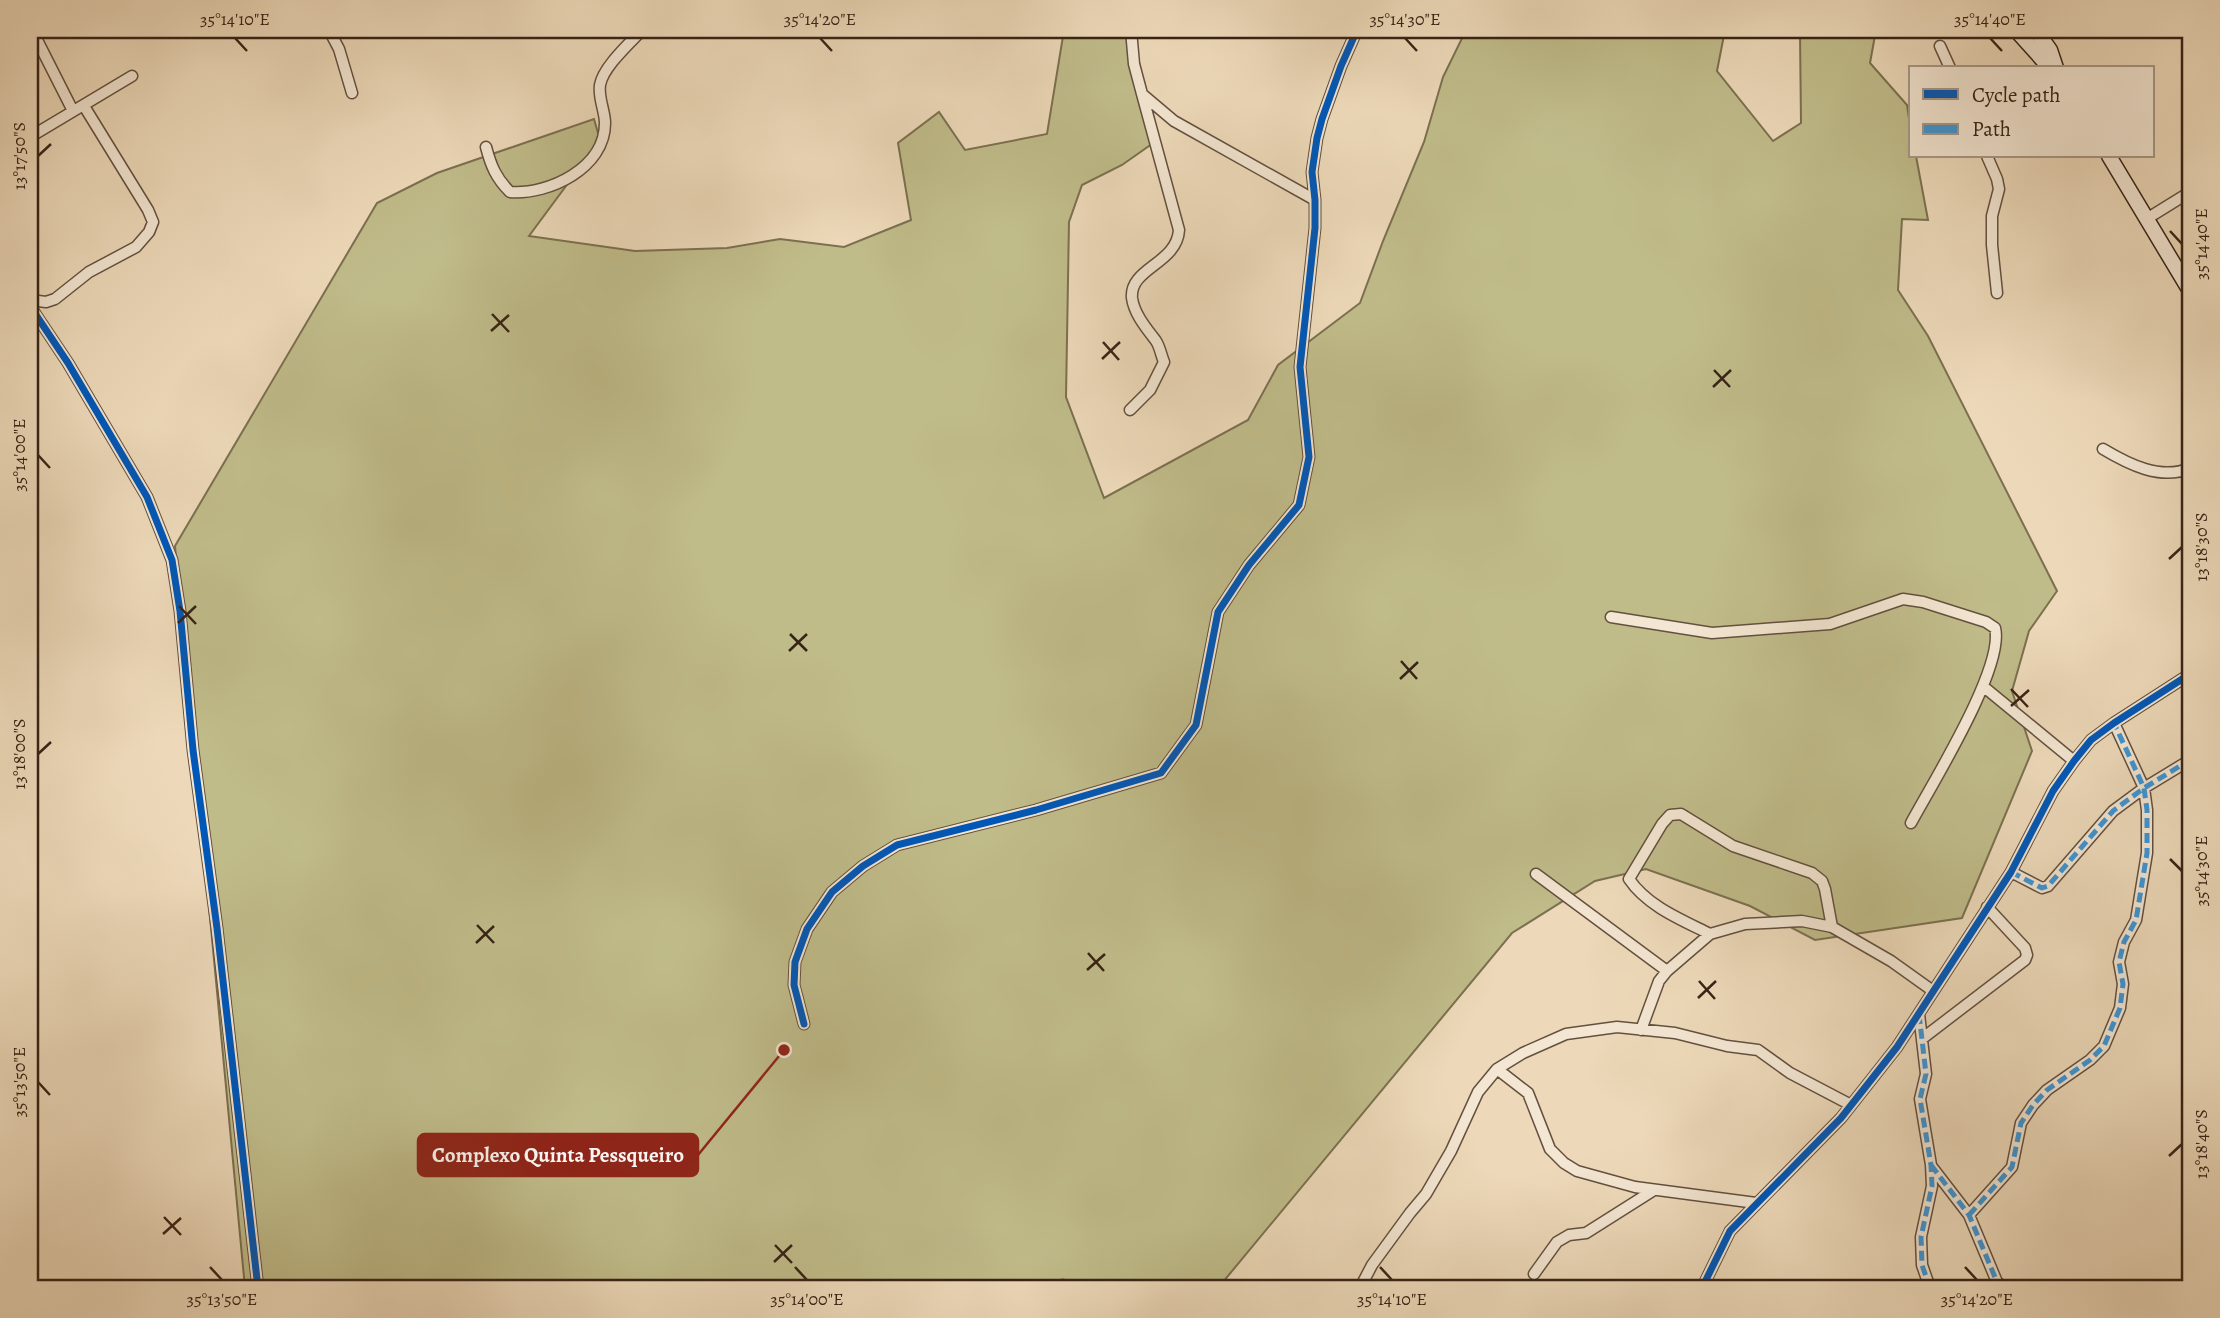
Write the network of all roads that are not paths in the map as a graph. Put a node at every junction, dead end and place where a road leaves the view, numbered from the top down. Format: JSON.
{"nodes":[{"id":1,"x":32,"y":30,"type":"edge"},
{"id":2,"x":329,"y":30,"type":"edge"},
{"id":3,"x":642,"y":30,"type":"edge"},
{"id":4,"x":1131,"y":30,"type":"edge"},
{"id":5,"x":1357,"y":30,"type":"edge"},
{"id":6,"x":2016,"y":30,"type":"edge"},
{"id":7,"x":2036,"y":30,"type":"edge"},
{"id":8,"x":1940,"y":47,"type":"dead end"},
{"id":9,"x":1949,"y":66,"type":"edge"},
{"id":10,"x":2048,"y":66,"type":"edge"},
{"id":11,"x":2055,"y":66,"type":"edge"},
{"id":12,"x":132,"y":76,"type":"dead end"},
{"id":13,"x":352,"y":93,"type":"dead end"},
{"id":14,"x":1142,"y":94,"type":"junction"},
{"id":15,"x":85,"y":106,"type":"junction"},
{"id":16,"x":73,"y":111,"type":"junction"},
{"id":17,"x":30,"y":137,"type":"edge"},
{"id":18,"x":486,"y":147,"type":"dead end"},
{"id":19,"x":1988,"y":158,"type":"edge"},
{"id":20,"x":2110,"y":158,"type":"edge"},
{"id":21,"x":2190,"y":192,"type":"edge"},
{"id":22,"x":1315,"y":200,"type":"junction"},
{"id":23,"x":2148,"y":218,"type":"junction"},
{"id":24,"x":2190,"y":290,"type":"edge"},
{"id":25,"x":1997,"y":293,"type":"dead end"},
{"id":26,"x":30,"y":300,"type":"edge"},
{"id":27,"x":30,"y":306,"type":"edge"},
{"id":28,"x":1130,"y":410,"type":"dead end"},
{"id":29,"x":2103,"y":449,"type":"dead end"},
{"id":30,"x":2190,"y":468,"type":"edge"},
{"id":31,"x":1611,"y":617,"type":"dead end"},
{"id":32,"x":2190,"y":674,"type":"edge"},
{"id":33,"x":1984,"y":687,"type":"junction"},
{"id":34,"x":2114,"y":723,"type":"junction"},
{"id":35,"x":2190,"y":760,"type":"edge"},
{"id":36,"x":2074,"y":761,"type":"junction"},
{"id":37,"x":2144,"y":788,"type":"junction"},
{"id":38,"x":1911,"y":823,"type":"dead end"},
{"id":39,"x":2011,"y":872,"type":"junction"},
{"id":40,"x":1536,"y":874,"type":"dead end"},
{"id":41,"x":1987,"y":907,"type":"junction"},
{"id":42,"x":1832,"y":927,"type":"junction"},
{"id":43,"x":1710,"y":934,"type":"junction"},
{"id":44,"x":1667,"y":971,"type":"junction"},
{"id":45,"x":1933,"y":991,"type":"junction"},
{"id":46,"x":1919,"y":1014,"type":"junction"},
{"id":47,"x":804,"y":1024,"type":"dead end"},
{"id":48,"x":1641,"y":1030,"type":"junction"},
{"id":49,"x":1923,"y":1038,"type":"junction"},
{"id":50,"x":1497,"y":1069,"type":"junction"},
{"id":51,"x":1851,"y":1105,"type":"junction"},
{"id":52,"x":1931,"y":1165,"type":"junction"},
{"id":53,"x":1654,"y":1190,"type":"junction"},
{"id":54,"x":1756,"y":1203,"type":"junction"},
{"id":55,"x":1969,"y":1215,"type":"junction"},
{"id":56,"x":1534,"y":1274,"type":"dead end"},
{"id":57,"x":258,"y":1288,"type":"edge"},
{"id":58,"x":1360,"y":1288,"type":"edge"},
{"id":59,"x":1702,"y":1288,"type":"edge"},
{"id":60,"x":1930,"y":1288,"type":"edge"},
{"id":61,"x":2005,"y":1288,"type":"edge"}],
"edges":[{"from":1,"to":16,"type":"street"},
{"from":2,"to":13,"type":"street"},
{"from":3,"to":18,"type":"street"},
{"from":4,"to":14,"type":"street"},
{"from":5,"to":22,"type":"street"},
{"from":6,"to":10,"type":"main road"},
{"from":7,"to":11,"type":"main road"},
{"from":8,"to":9,"type":"street"},
{"from":12,"to":15,"type":"street"},
{"from":14,"to":22,"type":"street"},
{"from":14,"to":28,"type":"street"},
{"from":15,"to":16,"type":"street"},
{"from":15,"to":26,"type":"street"},
{"from":16,"to":17,"type":"street"},
{"from":19,"to":25,"type":"street"},
{"from":20,"to":23,"type":"main road"},
{"from":21,"to":23,"type":"street"},
{"from":22,"to":47,"type":"street"},
{"from":23,"to":24,"type":"main road"},
{"from":27,"to":57,"type":"street"},
{"from":29,"to":30,"type":"street"},
{"from":31,"to":33,"type":"street"},
{"from":32,"to":34,"type":"street"},
{"from":33,"to":36,"type":"street"},
{"from":33,"to":38,"type":"street"},
{"from":34,"to":36,"type":"street"},
{"from":34,"to":37,"type":"street"},
{"from":35,"to":37,"type":"street"},
{"from":36,"to":39,"type":"street"},
{"from":37,"to":39,"type":"street"},
{"from":37,"to":55,"type":"street"},
{"from":39,"to":41,"type":"street"},
{"from":40,"to":44,"type":"street"},
{"from":41,"to":45,"type":"street"},
{"from":41,"to":49,"type":"street"},
{"from":42,"to":43,"type":"street"},
{"from":42,"to":43,"type":"street"},
{"from":42,"to":45,"type":"street"},
{"from":43,"to":44,"type":"street"},
{"from":44,"to":48,"type":"street"},
{"from":45,"to":46,"type":"street"},
{"from":46,"to":49,"type":"street"},
{"from":46,"to":51,"type":"street"},
{"from":48,"to":50,"type":"street"},
{"from":48,"to":51,"type":"street"},
{"from":49,"to":52,"type":"street"},
{"from":50,"to":53,"type":"street"},
{"from":50,"to":58,"type":"street"},
{"from":51,"to":54,"type":"street"},
{"from":52,"to":55,"type":"street"},
{"from":52,"to":60,"type":"street"},
{"from":53,"to":54,"type":"street"},
{"from":53,"to":56,"type":"street"},
{"from":54,"to":59,"type":"street"},
{"from":55,"to":61,"type":"street"}]}
